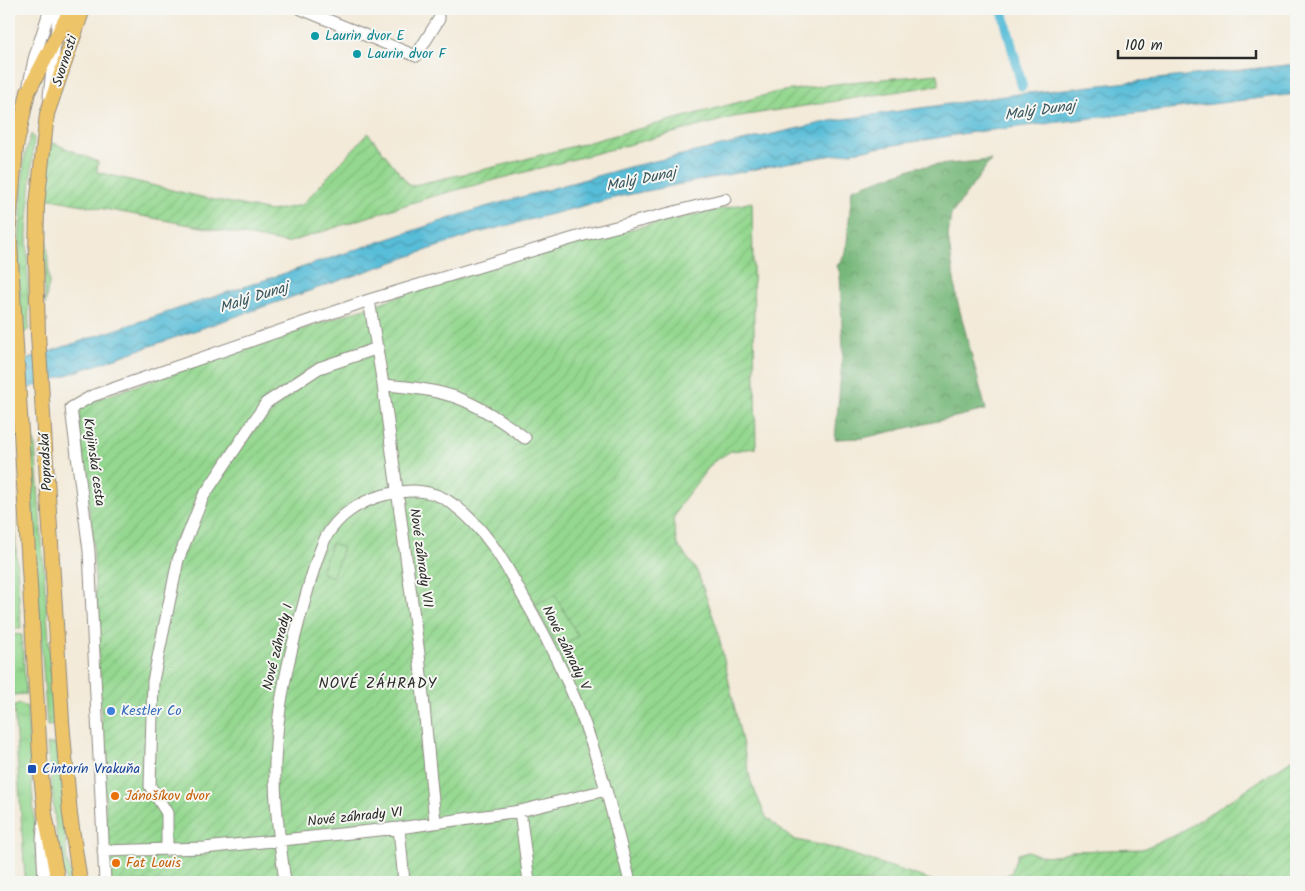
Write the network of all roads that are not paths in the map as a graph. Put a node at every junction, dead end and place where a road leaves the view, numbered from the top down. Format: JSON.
{"nodes":[{"id":1,"x":50,"y":9,"type":"edge"},
{"id":2,"x":59,"y":9,"type":"edge"},
{"id":3,"x":71,"y":9,"type":"edge"},
{"id":4,"x":83,"y":9,"type":"edge"},
{"id":5,"x":301,"y":9,"type":"edge"},
{"id":6,"x":439,"y":19,"type":"dead end"},
{"id":7,"x":55,"y":41,"type":"junction"},
{"id":8,"x":28,"y":92,"type":"junction"},
{"id":9,"x":48,"y":114,"type":"junction"},
{"id":10,"x":724,"y":200,"type":"dead end"},
{"id":11,"x":369,"y":300,"type":"junction"},
{"id":12,"x":378,"y":348,"type":"junction"},
{"id":13,"x":383,"y":385,"type":"junction"},
{"id":14,"x":526,"y":438,"type":"dead end"},
{"id":15,"x":396,"y":492,"type":"junction"},
{"id":16,"x":606,"y":790,"type":"junction"},
{"id":17,"x":520,"y":811,"type":"junction"},
{"id":18,"x":45,"y":814,"type":"junction"},
{"id":19,"x":435,"y":822,"type":"junction"},
{"id":20,"x":399,"y":828,"type":"junction"},
{"id":21,"x":280,"y":841,"type":"junction"},
{"id":22,"x":167,"y":850,"type":"junction"},
{"id":23,"x":103,"y":851,"type":"junction"},
{"id":24,"x":44,"y":882,"type":"edge"},
{"id":25,"x":58,"y":882,"type":"edge"},
{"id":26,"x":80,"y":882,"type":"edge"},
{"id":27,"x":105,"y":882,"type":"edge"},
{"id":28,"x":284,"y":882,"type":"edge"},
{"id":29,"x":404,"y":882,"type":"edge"},
{"id":30,"x":529,"y":882,"type":"edge"},
{"id":31,"x":630,"y":882,"type":"edge"}],
"edges":[{"from":1,"to":8,"type":"street","name":"Popradská"},
{"from":2,"to":7,"type":"street","name":"Popradská"},
{"from":3,"to":7,"type":"main road","name":"Svornosti"},
{"from":4,"to":9,"type":"main road","name":"Svornosti"},
{"from":5,"to":6,"type":"street"},
{"from":7,"to":8,"type":"main road","name":"Popradská"},
{"from":7,"to":9,"type":"street","name":"Popradská"},
{"from":8,"to":18,"type":"main road","name":"Popradská"},
{"from":9,"to":26,"type":"main road","name":"Popradská"},
{"from":10,"to":11,"type":"street","name":"Krajinská cesta"},
{"from":11,"to":12,"type":"street","name":"Nové záhrady VII"},
{"from":11,"to":23,"type":"street","name":"Krajinská cesta"},
{"from":12,"to":13,"type":"street","name":"Nové záhrady VII"},
{"from":12,"to":22,"type":"street"},
{"from":13,"to":14,"type":"street"},
{"from":13,"to":15,"type":"street","name":"Nové záhrady VII"},
{"from":15,"to":16,"type":"street","name":"Nové záhrady V"},
{"from":15,"to":19,"type":"street","name":"Nové záhrady VII"},
{"from":15,"to":21,"type":"street","name":"Nové záhrady I"},
{"from":16,"to":17,"type":"street","name":"Nové záhrady VI"},
{"from":16,"to":31,"type":"street","name":"Nové záhrady V"},
{"from":17,"to":19,"type":"street","name":"Nové záhrady VI"},
{"from":17,"to":30,"type":"street"},
{"from":18,"to":24,"type":"street"},
{"from":18,"to":25,"type":"main road","name":"Popradská"},
{"from":19,"to":20,"type":"street","name":"Nové záhrady VI"},
{"from":20,"to":21,"type":"street","name":"Nové záhrady VI"},
{"from":20,"to":29,"type":"street"},
{"from":21,"to":22,"type":"street","name":"Nové záhrady VI"},
{"from":21,"to":28,"type":"street","name":"Nové záhrady I"},
{"from":22,"to":23,"type":"street","name":"Nové záhrady VI"},
{"from":23,"to":27,"type":"street","name":"Krajinská cesta"}]}
